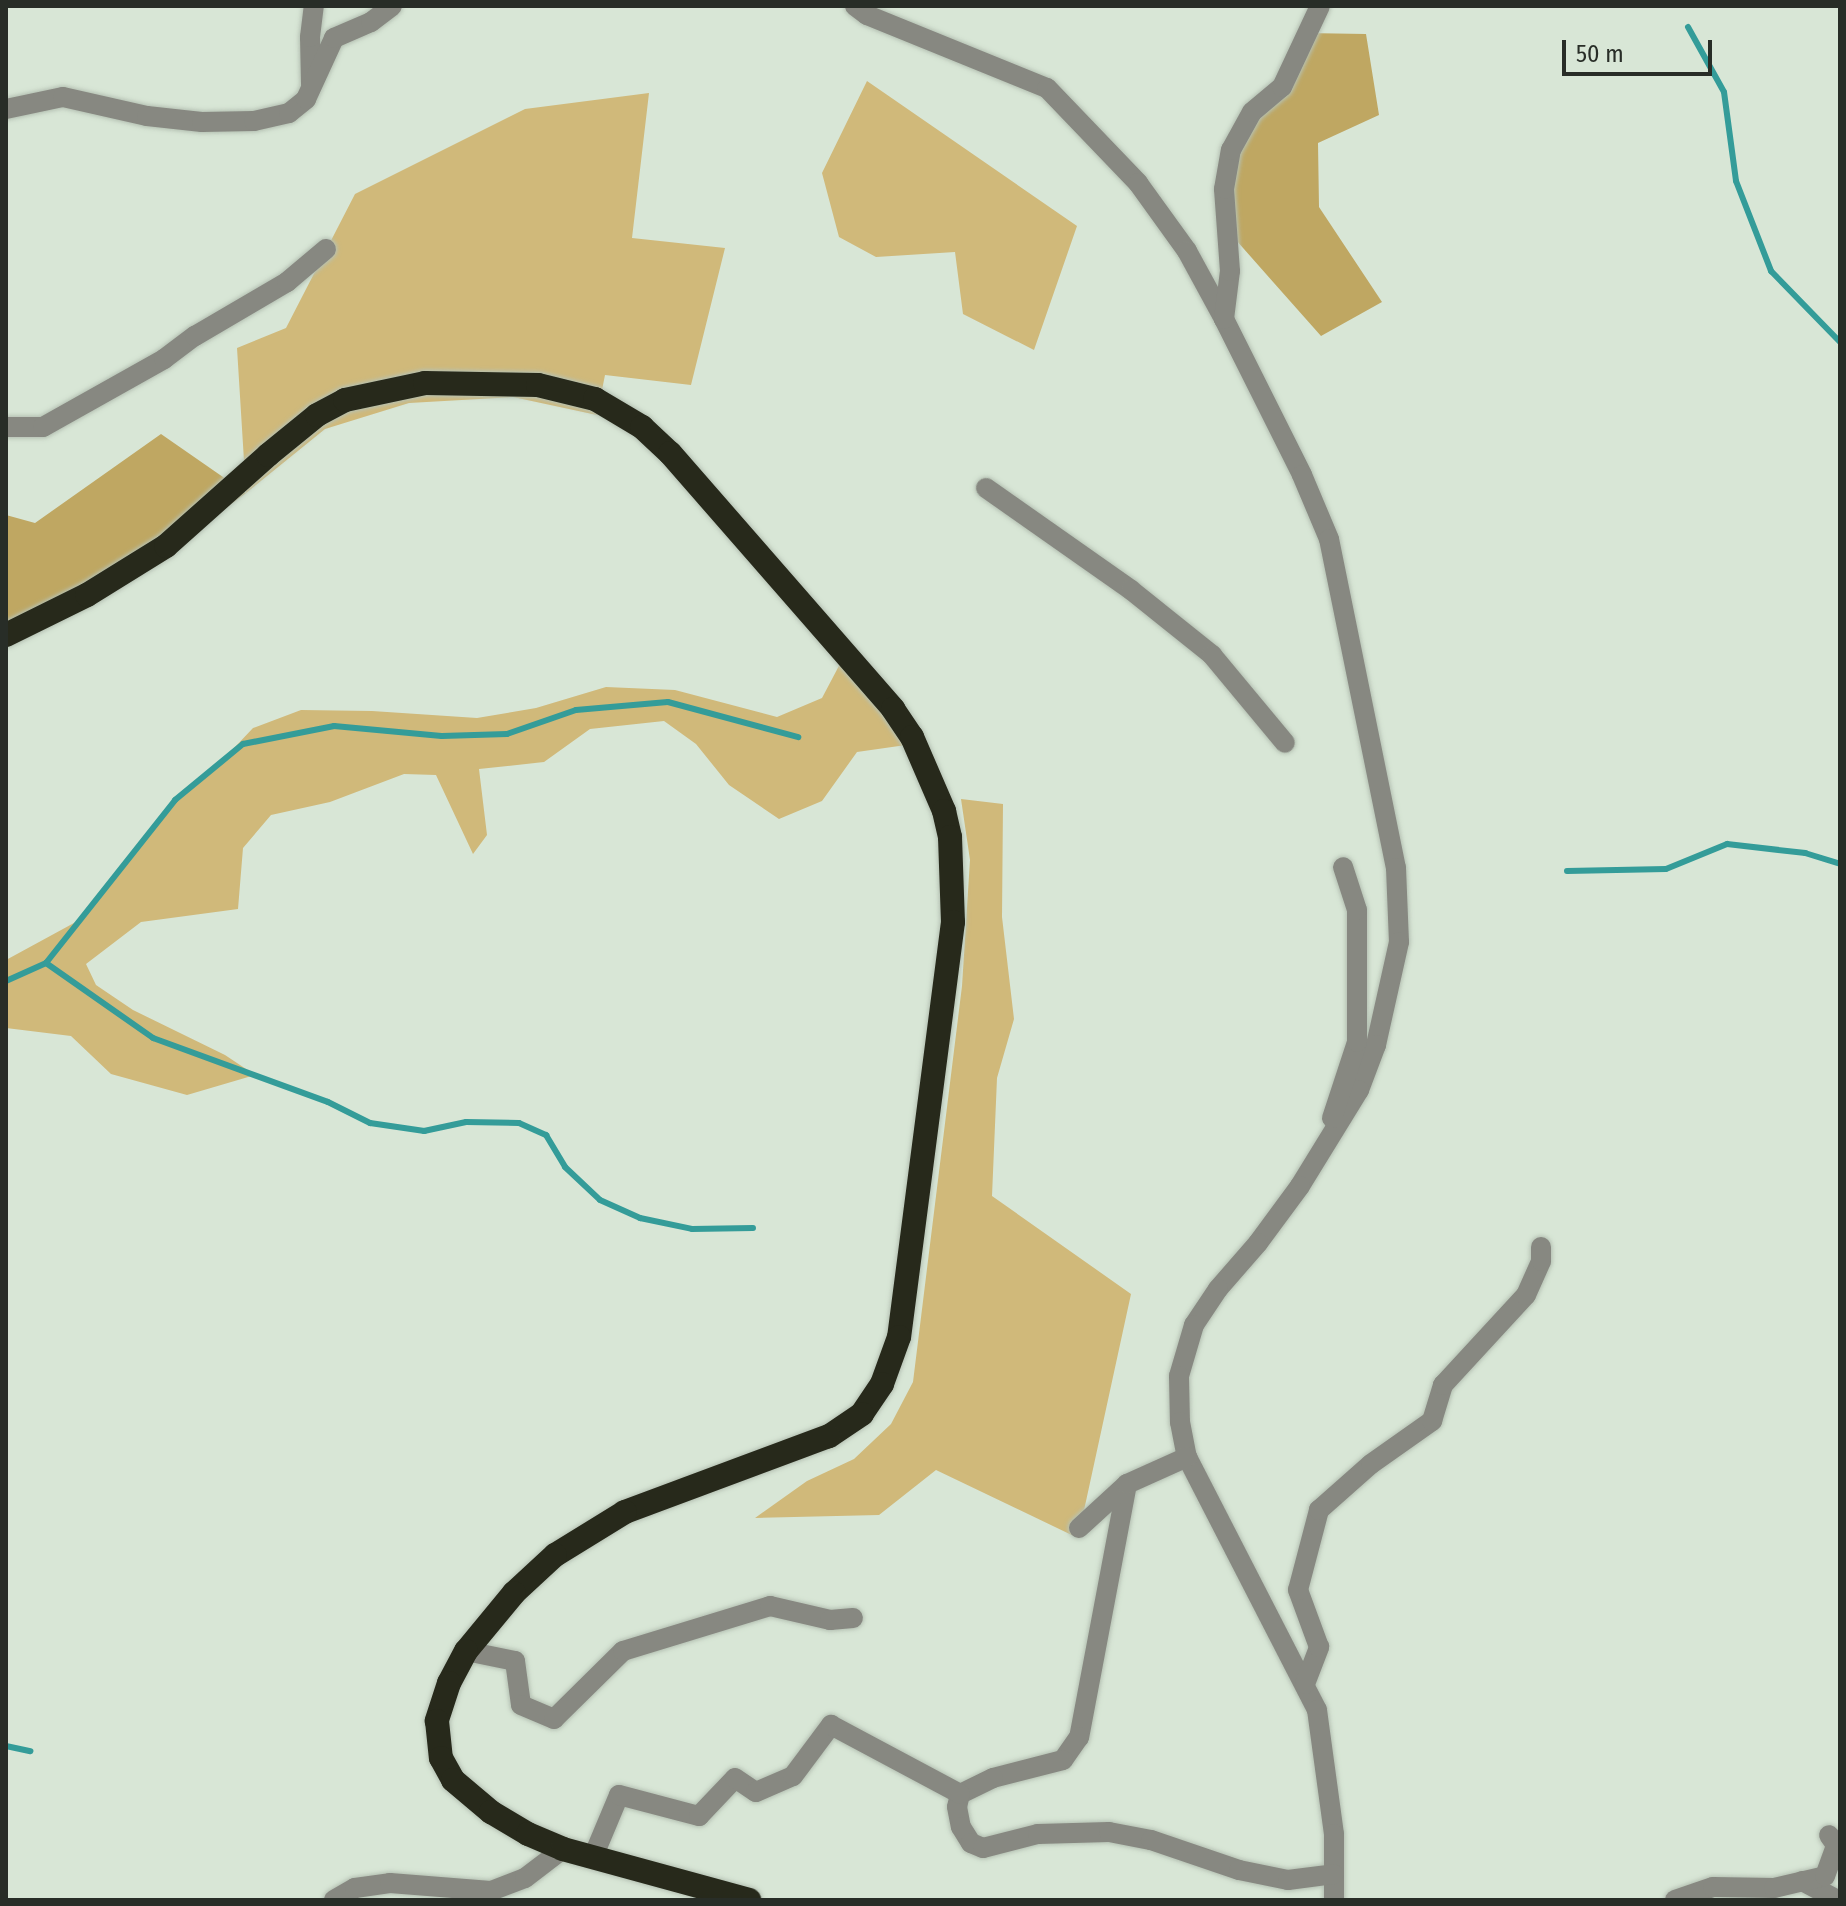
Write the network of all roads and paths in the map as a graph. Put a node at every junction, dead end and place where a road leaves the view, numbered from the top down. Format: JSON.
{"nodes":[{"id":1,"x":314,"y":6,"type":"edge"},
{"id":2,"x":392,"y":6,"type":"edge"},
{"id":3,"x":855,"y":6,"type":"edge"},
{"id":4,"x":1320,"y":6,"type":"edge"},
{"id":5,"x":312,"y":88,"type":"junction"},
{"id":6,"x":6,"y":109,"type":"edge"},
{"id":7,"x":326,"y":249,"type":"dead end"},
{"id":8,"x":1224,"y":319,"type":"junction"},
{"id":9,"x":6,"y":427,"type":"edge"},
{"id":10,"x":986,"y":488,"type":"dead end"},
{"id":11,"x":6,"y":635,"type":"edge"},
{"id":12,"x":1285,"y":743,"type":"dead end"},
{"id":13,"x":1343,"y":867,"type":"dead end"},
{"id":14,"x":1325,"y":1141,"type":"junction"},
{"id":15,"x":1541,"y":1247,"type":"dead end"},
{"id":16,"x":1187,"y":1457,"type":"junction"},
{"id":17,"x":1127,"y":1484,"type":"junction"},
{"id":18,"x":1079,"y":1528,"type":"dead end"},
{"id":19,"x":853,"y":1618,"type":"dead end"},
{"id":20,"x":466,"y":1651,"type":"junction"},
{"id":21,"x":1305,"y":1684,"type":"junction"},
{"id":22,"x":960,"y":1794,"type":"junction"},
{"id":23,"x":1829,"y":1835,"type":"dead end"},
{"id":24,"x":563,"y":1849,"type":"junction"},
{"id":25,"x":593,"y":1857,"type":"junction"},
{"id":26,"x":1334,"y":1874,"type":"junction"},
{"id":27,"x":1802,"y":1881,"type":"junction"},
{"id":28,"x":1338,"y":1899,"type":"edge"},
{"id":29,"x":334,"y":1900,"type":"edge"},
{"id":30,"x":749,"y":1900,"type":"edge"},
{"id":31,"x":1675,"y":1900,"type":"edge"},
{"id":32,"x":1837,"y":1900,"type":"edge"}],
"edges":[{"from":1,"to":5,"type":"street"},
{"from":2,"to":5,"type":"street"},
{"from":3,"to":8,"type":"street"},
{"from":4,"to":8,"type":"street"},
{"from":5,"to":6,"type":"street"},
{"from":7,"to":9,"type":"street"},
{"from":8,"to":14,"type":"street"},
{"from":10,"to":12,"type":"street"},
{"from":11,"to":20,"type":"highway"},
{"from":13,"to":14,"type":"street"},
{"from":14,"to":16,"type":"street"},
{"from":15,"to":21,"type":"street"},
{"from":16,"to":17,"type":"street"},
{"from":16,"to":21,"type":"street"},
{"from":17,"to":18,"type":"street"},
{"from":17,"to":22,"type":"street"},
{"from":19,"to":20,"type":"street"},
{"from":20,"to":24,"type":"highway"},
{"from":21,"to":26,"type":"street"},
{"from":22,"to":25,"type":"street"},
{"from":22,"to":26,"type":"street"},
{"from":23,"to":27,"type":"street"},
{"from":24,"to":25,"type":"highway"},
{"from":24,"to":29,"type":"street"},
{"from":25,"to":30,"type":"highway"},
{"from":26,"to":28,"type":"street"},
{"from":27,"to":31,"type":"street"},
{"from":27,"to":32,"type":"street"}]}
